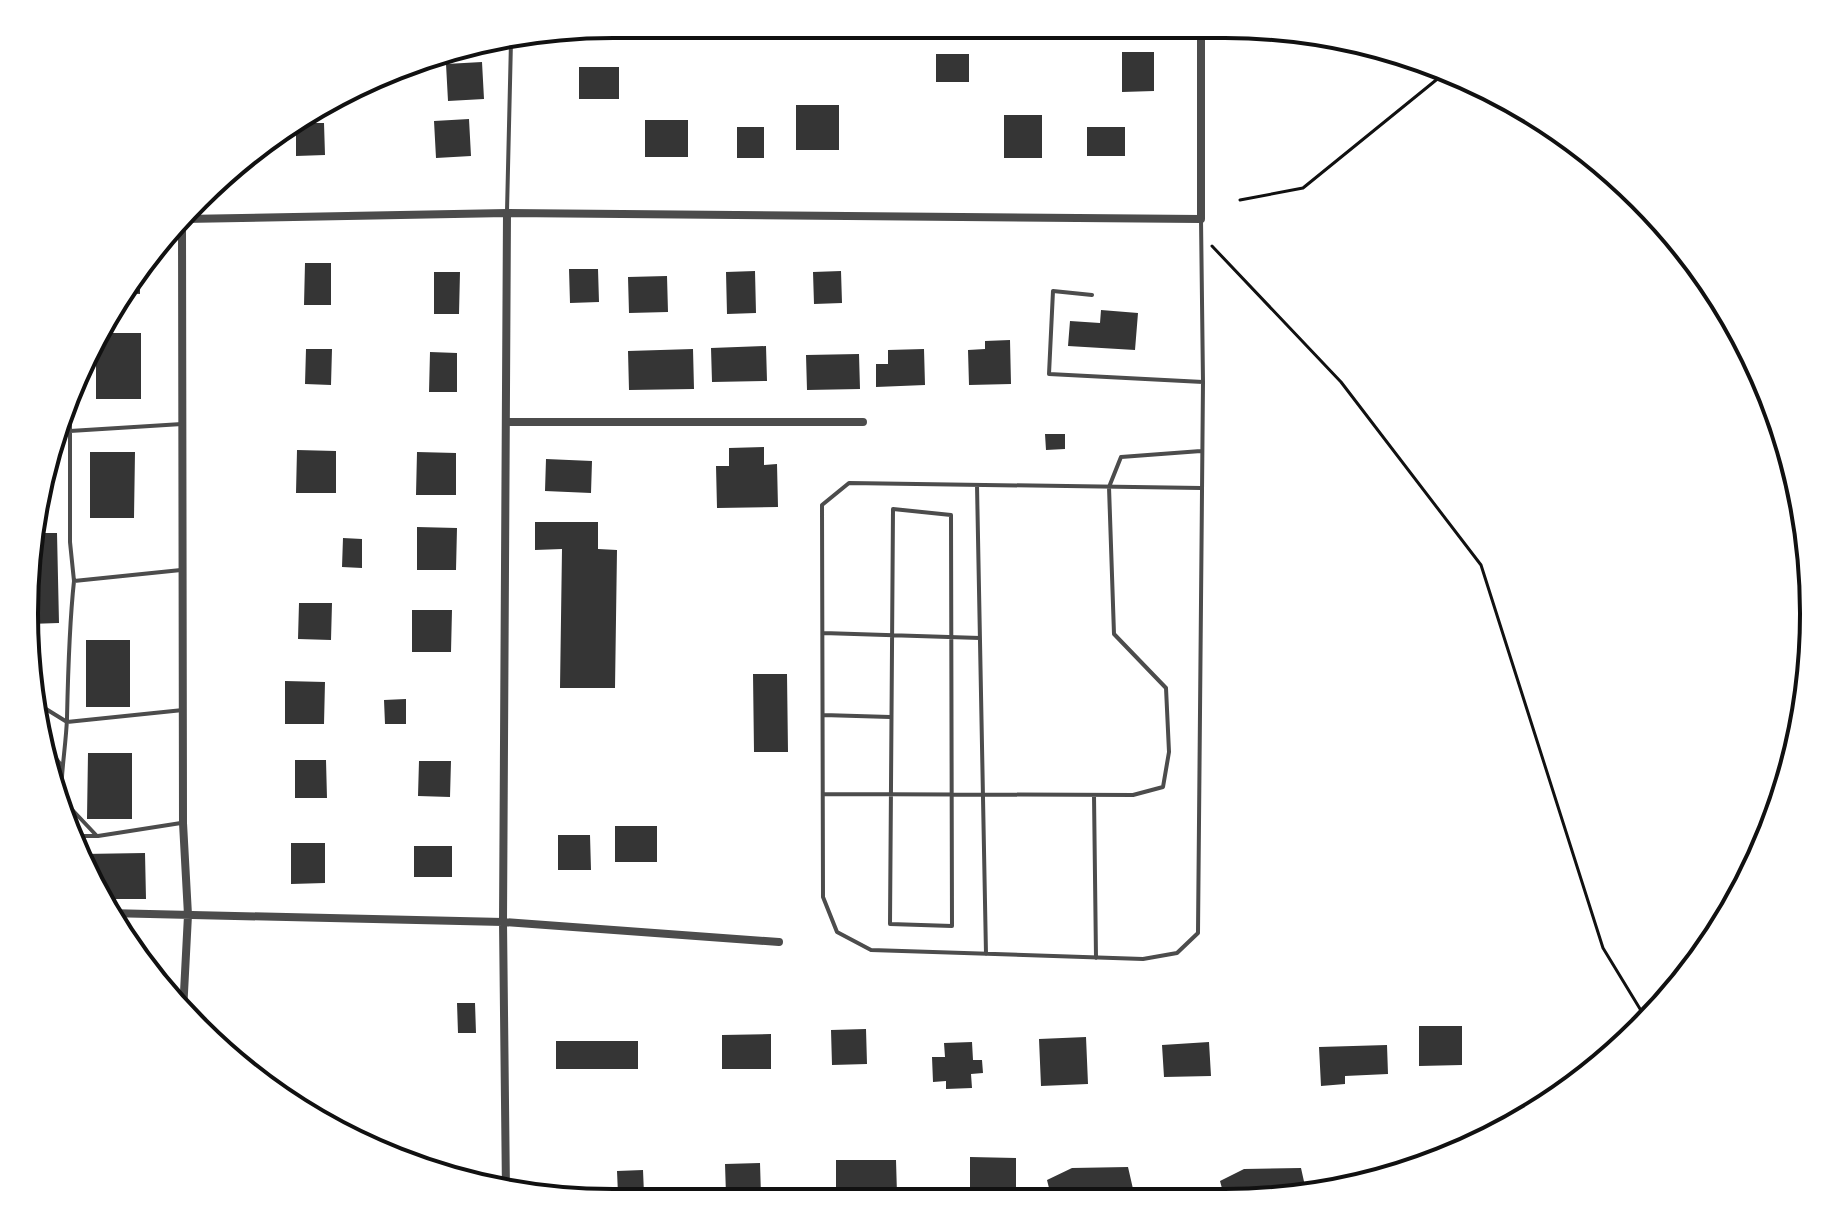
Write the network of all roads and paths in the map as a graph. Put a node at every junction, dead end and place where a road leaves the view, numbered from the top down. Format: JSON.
{"nodes":[{"id":1,"x":1201,"y":38,"type":"edge"},
{"id":2,"x":511,"y":47,"type":"edge"},
{"id":3,"x":1437,"y":79,"type":"edge"},
{"id":4,"x":1240,"y":200,"type":"dead end"},
{"id":5,"x":507,"y":213,"type":"junction"},
{"id":6,"x":1201,"y":219,"type":"junction"},
{"id":7,"x":195,"y":220,"type":"edge"},
{"id":8,"x":183,"y":232,"type":"edge"},
{"id":9,"x":1201,"y":235,"type":"junction"},
{"id":10,"x":1092,"y":295,"type":"dead end"},
{"id":11,"x":1203,"y":382,"type":"junction"},
{"id":12,"x":506,"y":422,"type":"junction"},
{"id":13,"x":863,"y":422,"type":"dead end"},
{"id":14,"x":182,"y":424,"type":"junction"},
{"id":15,"x":70,"y":426,"type":"edge"},
{"id":16,"x":70,"y":431,"type":"junction"},
{"id":17,"x":1201,"y":451,"type":"junction"},
{"id":18,"x":977,"y":485,"type":"junction"},
{"id":19,"x":1109,"y":487,"type":"junction"},
{"id":20,"x":1201,"y":488,"type":"junction"},
{"id":21,"x":182,"y":570,"type":"junction"},
{"id":22,"x":74,"y":581,"type":"junction"},
{"id":23,"x":823,"y":633,"type":"junction"},
{"id":24,"x":891,"y":636,"type":"junction"},
{"id":25,"x":953,"y":638,"type":"junction"},
{"id":26,"x":980,"y":638,"type":"junction"},
{"id":27,"x":46,"y":709,"type":"edge"},
{"id":28,"x":183,"y":710,"type":"junction"},
{"id":29,"x":823,"y":715,"type":"junction"},
{"id":30,"x":890,"y":717,"type":"junction"},
{"id":31,"x":67,"y":722,"type":"junction"},
{"id":32,"x":58,"y":761,"type":"edge"},
{"id":33,"x":61,"y":765,"type":"junction"},
{"id":34,"x":61,"y":773,"type":"edge"},
{"id":35,"x":823,"y":794,"type":"junction"},
{"id":36,"x":889,"y":794,"type":"junction"},
{"id":37,"x":953,"y":795,"type":"junction"},
{"id":38,"x":983,"y":795,"type":"junction"},
{"id":39,"x":1094,"y":795,"type":"junction"},
{"id":40,"x":74,"y":811,"type":"edge"},
{"id":41,"x":183,"y":823,"type":"junction"},
{"id":42,"x":83,"y":836,"type":"edge"},
{"id":43,"x":98,"y":836,"type":"junction"},
{"id":44,"x":123,"y":913,"type":"edge"},
{"id":45,"x":188,"y":915,"type":"junction"},
{"id":46,"x":503,"y":922,"type":"junction"},
{"id":47,"x":779,"y":942,"type":"dead end"},
{"id":48,"x":986,"y":954,"type":"junction"},
{"id":49,"x":1096,"y":958,"type":"junction"},
{"id":50,"x":184,"y":996,"type":"edge"},
{"id":51,"x":1641,"y":1010,"type":"edge"},
{"id":52,"x":506,"y":1179,"type":"edge"}],
"edges":[{"from":1,"to":6,"type":"street"},
{"from":2,"to":5,"type":"lane"},
{"from":3,"to":4,"type":"path"},
{"from":5,"to":6,"type":"street"},
{"from":5,"to":7,"type":"street"},
{"from":5,"to":12,"type":"street"},
{"from":6,"to":9,"type":"lane"},
{"from":8,"to":14,"type":"street"},
{"from":9,"to":11,"type":"lane"},
{"from":9,"to":51,"type":"path"},
{"from":10,"to":11,"type":"lane"},
{"from":11,"to":17,"type":"lane"},
{"from":12,"to":13,"type":"street"},
{"from":12,"to":46,"type":"street"},
{"from":14,"to":16,"type":"lane"},
{"from":14,"to":21,"type":"street"},
{"from":15,"to":16,"type":"lane"},
{"from":16,"to":22,"type":"lane"},
{"from":17,"to":19,"type":"lane"},
{"from":17,"to":20,"type":"lane"},
{"from":18,"to":19,"type":"lane"},
{"from":18,"to":23,"type":"lane"},
{"from":18,"to":26,"type":"lane"},
{"from":19,"to":20,"type":"lane"},
{"from":19,"to":39,"type":"lane"},
{"from":20,"to":49,"type":"lane"},
{"from":21,"to":22,"type":"lane"},
{"from":21,"to":28,"type":"street"},
{"from":22,"to":31,"type":"lane"},
{"from":23,"to":24,"type":"lane"},
{"from":23,"to":29,"type":"lane"},
{"from":24,"to":25,"type":"lane"},
{"from":24,"to":25,"type":"lane"},
{"from":24,"to":30,"type":"lane"},
{"from":25,"to":26,"type":"lane"},
{"from":25,"to":37,"type":"lane"},
{"from":26,"to":38,"type":"lane"},
{"from":27,"to":31,"type":"lane"},
{"from":28,"to":31,"type":"lane"},
{"from":28,"to":41,"type":"street"},
{"from":29,"to":30,"type":"lane"},
{"from":29,"to":35,"type":"lane"},
{"from":30,"to":36,"type":"lane"},
{"from":31,"to":33,"type":"lane"},
{"from":32,"to":33,"type":"lane"},
{"from":33,"to":34,"type":"lane"},
{"from":35,"to":36,"type":"lane"},
{"from":35,"to":48,"type":"lane"},
{"from":36,"to":37,"type":"lane"},
{"from":36,"to":37,"type":"lane"},
{"from":37,"to":38,"type":"lane"},
{"from":38,"to":39,"type":"lane"},
{"from":38,"to":48,"type":"lane"},
{"from":39,"to":49,"type":"lane"},
{"from":40,"to":43,"type":"lane"},
{"from":41,"to":43,"type":"lane"},
{"from":41,"to":45,"type":"street"},
{"from":42,"to":43,"type":"lane"},
{"from":44,"to":45,"type":"street"},
{"from":45,"to":46,"type":"street"},
{"from":45,"to":50,"type":"street"},
{"from":46,"to":47,"type":"street"},
{"from":46,"to":52,"type":"street"},
{"from":48,"to":49,"type":"lane"}]}
